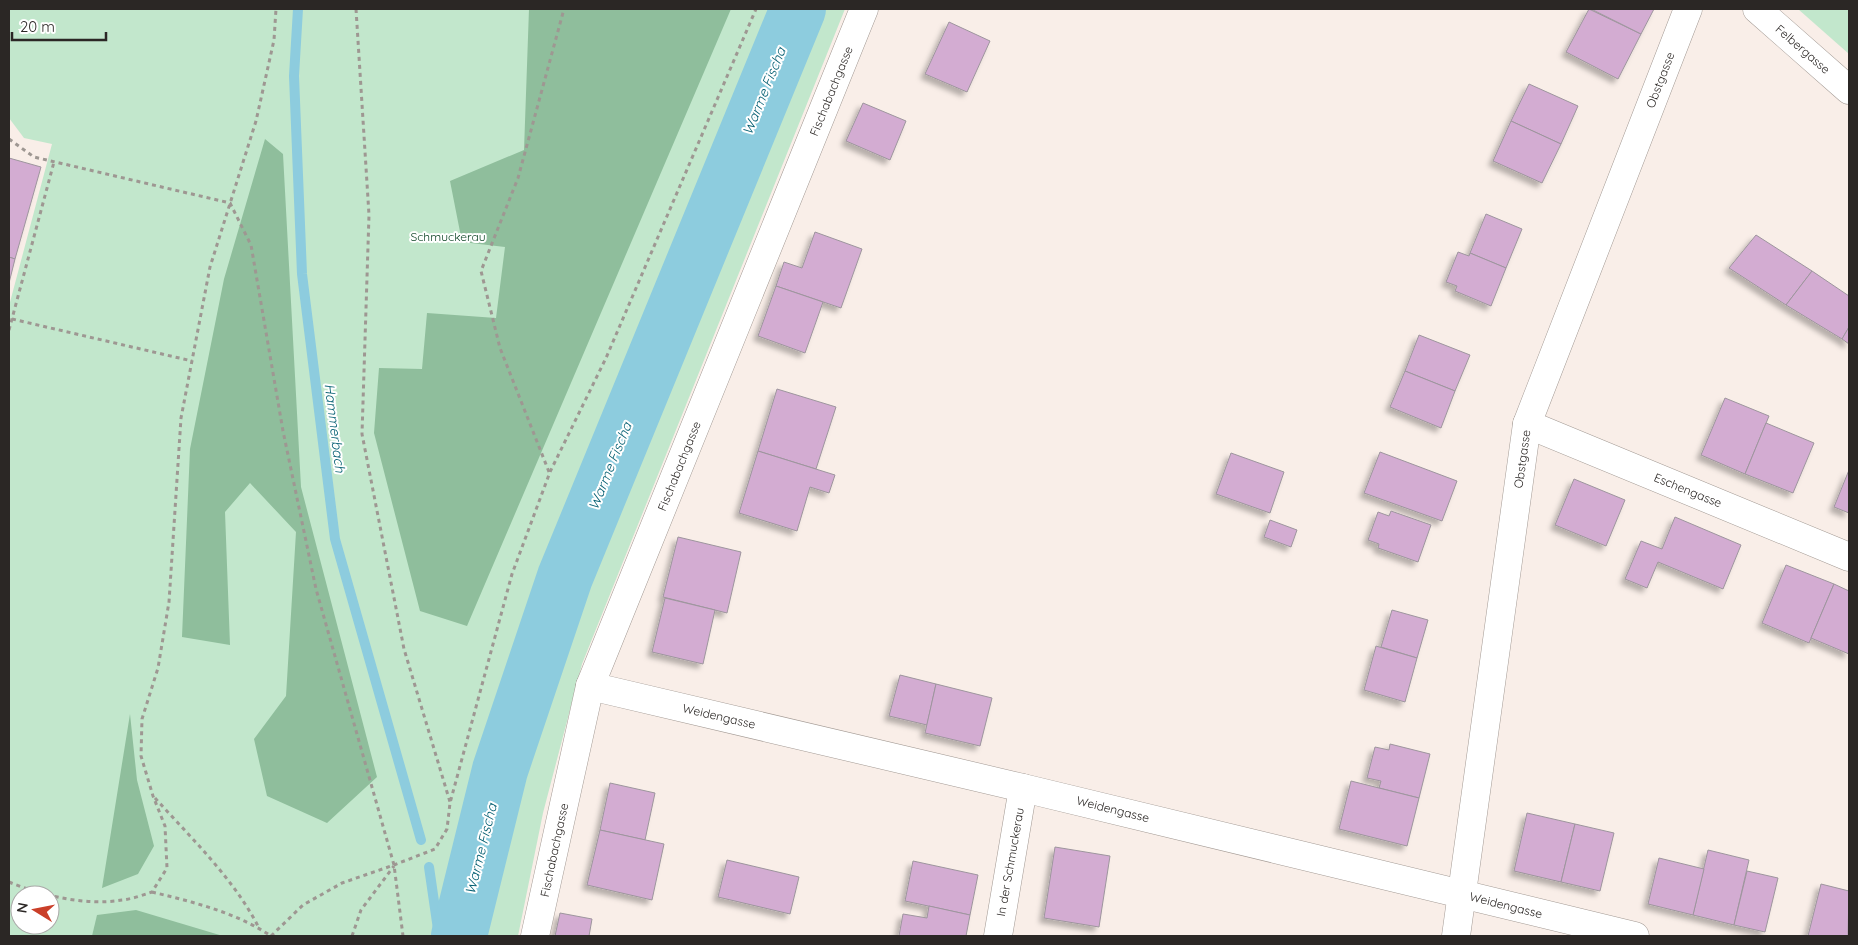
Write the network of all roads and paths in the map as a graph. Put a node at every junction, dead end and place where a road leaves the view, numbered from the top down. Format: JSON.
{"nodes":[{"id":1,"x":276,"y":9,"type":"edge"},
{"id":2,"x":356,"y":9,"type":"edge"},
{"id":3,"x":564,"y":9,"type":"edge"},
{"id":4,"x":756,"y":9,"type":"edge"},
{"id":5,"x":864,"y":9,"type":"edge"},
{"id":6,"x":1688,"y":9,"type":"edge"},
{"id":7,"x":1757,"y":9,"type":"edge"},
{"id":8,"x":1849,"y":90,"type":"edge"},
{"id":9,"x":9,"y":140,"type":"edge"},
{"id":10,"x":54,"y":162,"type":"junction"},
{"id":11,"x":230,"y":203,"type":"junction"},
{"id":12,"x":12,"y":319,"type":"junction"},
{"id":13,"x":9,"y":330,"type":"edge"},
{"id":14,"x":192,"y":361,"type":"junction"},
{"id":15,"x":1527,"y":424,"type":"junction"},
{"id":16,"x":550,"y":472,"type":"junction"},
{"id":17,"x":1849,"y":557,"type":"edge"},
{"id":18,"x":590,"y":686,"type":"junction"},
{"id":19,"x":1023,"y":788,"type":"junction"},
{"id":20,"x":153,"y":796,"type":"junction"},
{"id":21,"x":450,"y":803,"type":"junction"},
{"id":22,"x":394,"y":865,"type":"junction"},
{"id":23,"x":9,"y":882,"type":"edge"},
{"id":24,"x":152,"y":892,"type":"junction"},
{"id":25,"x":1461,"y":893,"type":"junction"},
{"id":26,"x":259,"y":928,"type":"junction"},
{"id":27,"x":271,"y":936,"type":"edge"},
{"id":28,"x":352,"y":936,"type":"edge"},
{"id":29,"x":403,"y":936,"type":"edge"},
{"id":30,"x":535,"y":936,"type":"edge"},
{"id":31,"x":998,"y":936,"type":"edge"},
{"id":32,"x":1456,"y":936,"type":"edge"},
{"id":33,"x":1634,"y":936,"type":"edge"}],
"edges":[{"from":1,"to":11,"type":"path"},
{"from":2,"to":21,"type":"path"},
{"from":3,"to":16,"type":"path"},
{"from":4,"to":16,"type":"path"},
{"from":5,"to":18,"type":"street","name":"Fischabachgasse"},
{"from":6,"to":15,"type":"street","name":"Obstgasse"},
{"from":7,"to":8,"type":"street","name":"Felbergasse"},
{"from":9,"to":10,"type":"path"},
{"from":10,"to":11,"type":"path"},
{"from":10,"to":12,"type":"path"},
{"from":11,"to":14,"type":"path"},
{"from":11,"to":22,"type":"path"},
{"from":12,"to":13,"type":"path"},
{"from":12,"to":14,"type":"path"},
{"from":14,"to":20,"type":"path"},
{"from":15,"to":17,"type":"street","name":"Eschengasse"},
{"from":15,"to":25,"type":"street","name":"Obstgasse"},
{"from":16,"to":21,"type":"path"},
{"from":18,"to":19,"type":"street","name":"Weidengasse"},
{"from":18,"to":30,"type":"street","name":"Fischabachgasse"},
{"from":19,"to":25,"type":"street","name":"Weidengasse"},
{"from":19,"to":31,"type":"street","name":"In der Schmuckerau"},
{"from":20,"to":24,"type":"path"},
{"from":20,"to":26,"type":"path"},
{"from":21,"to":22,"type":"path"},
{"from":22,"to":27,"type":"path"},
{"from":22,"to":28,"type":"path"},
{"from":22,"to":29,"type":"path"},
{"from":23,"to":24,"type":"path"},
{"from":24,"to":26,"type":"path"},
{"from":25,"to":32,"type":"street","name":"Obstgasse"},
{"from":25,"to":33,"type":"street","name":"Weidengasse"},
{"from":26,"to":27,"type":"path"}]}
